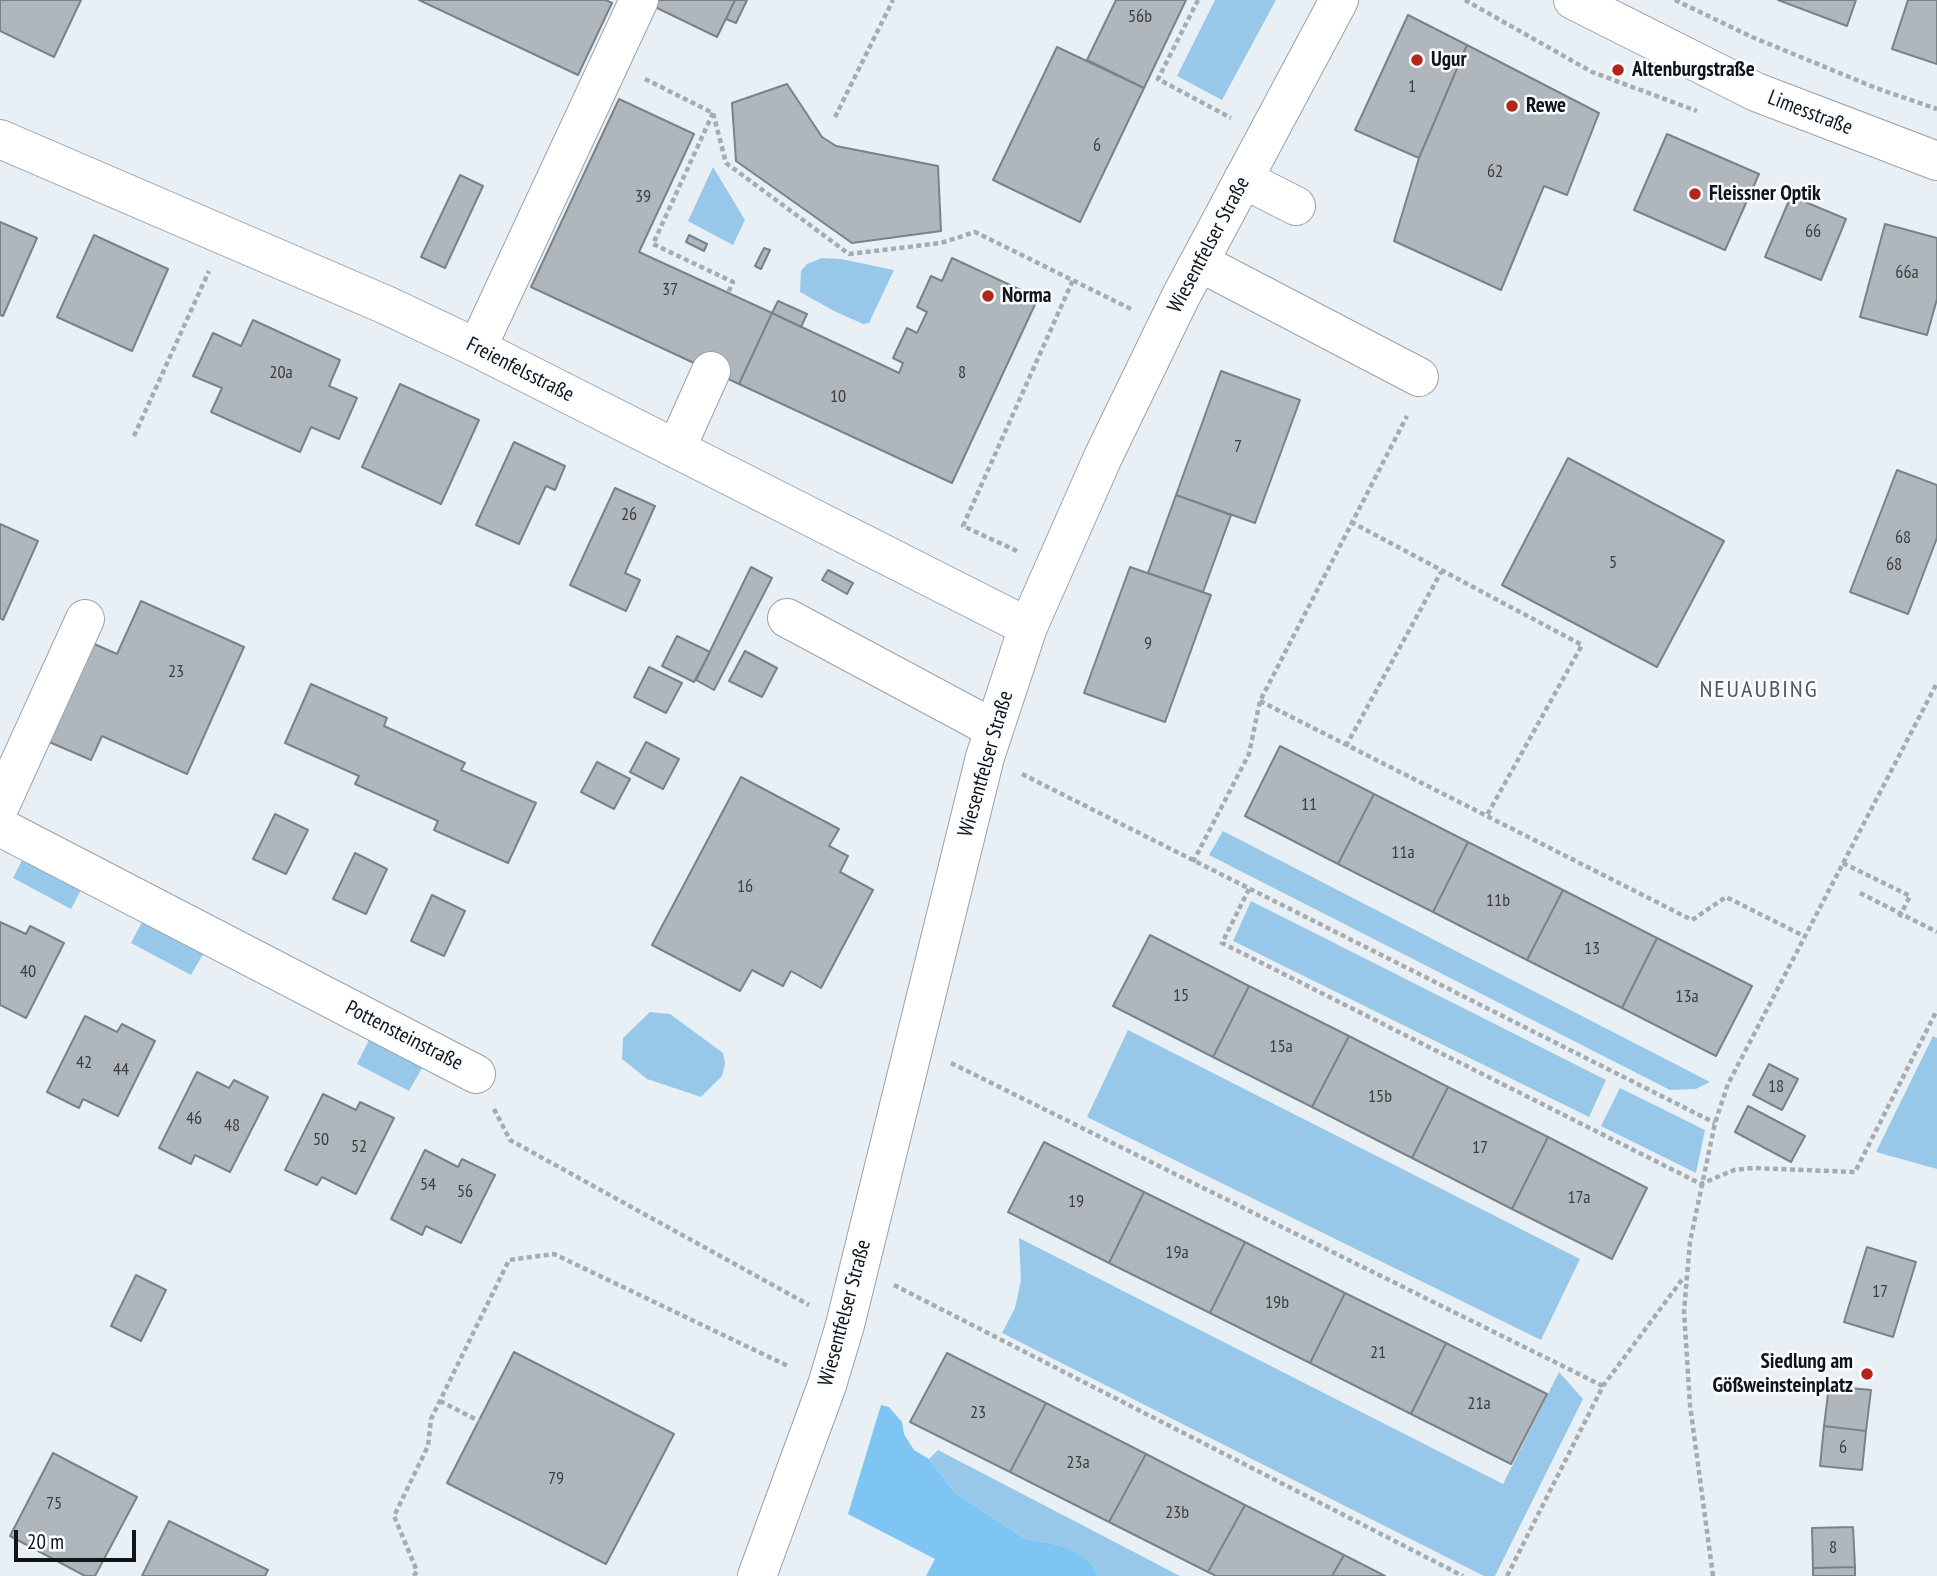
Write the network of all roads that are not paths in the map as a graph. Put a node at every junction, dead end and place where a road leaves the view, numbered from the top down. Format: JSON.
{"nodes":[{"id":1,"x":639,"y":0,"type":"edge"},
{"id":2,"x":1339,"y":0,"type":"edge"},
{"id":3,"x":1573,"y":0,"type":"edge"},
{"id":4,"x":0,"y":139,"type":"edge"},
{"id":5,"x":1937,"y":161,"type":"edge"},
{"id":6,"x":1243,"y":179,"type":"junction"},
{"id":7,"x":1296,"y":206,"type":"dead end"},
{"id":8,"x":1199,"y":262,"type":"junction"},
{"id":9,"x":477,"y":348,"type":"junction"},
{"id":10,"x":712,"y":371,"type":"dead end"},
{"id":11,"x":1414,"y":395,"type":"road end"},
{"id":12,"x":676,"y":449,"type":"junction"},
{"id":13,"x":787,"y":618,"type":"dead end"},
{"id":14,"x":85,"y":619,"type":"dead end"},
{"id":15,"x":1028,"y":627,"type":"junction"},
{"id":16,"x":989,"y":743,"type":"junction"},
{"id":17,"x":0,"y":806,"type":"edge"},
{"id":18,"x":0,"y":827,"type":"edge"},
{"id":19,"x":476,"y":1074,"type":"road end"},
{"id":20,"x":757,"y":1576,"type":"edge"}],
"edges":[{"from":1,"to":9,"type":"street"},
{"from":2,"to":6,"type":"street","name":"Wiesentfelser Straße"},
{"from":3,"to":5,"type":"street","name":"Limesstraße"},
{"from":4,"to":9,"type":"street","name":"Freienfelsstraße"},
{"from":6,"to":7,"type":"street"},
{"from":6,"to":8,"type":"street","name":"Wiesentfelser Straße"},
{"from":8,"to":11,"type":"street"},
{"from":8,"to":15,"type":"street","name":"Wiesentfelser Straße"},
{"from":9,"to":12,"type":"street","name":"Freienfelsstraße"},
{"from":10,"to":12,"type":"street"},
{"from":12,"to":15,"type":"street","name":"Freienfelsstraße"},
{"from":13,"to":16,"type":"street"},
{"from":14,"to":17,"type":"street"},
{"from":15,"to":16,"type":"street","name":"Wiesentfelser Straße"},
{"from":16,"to":20,"type":"street","name":"Wiesentfelser Straße"},
{"from":18,"to":19,"type":"street","name":"Pottensteinstraße"}]}
